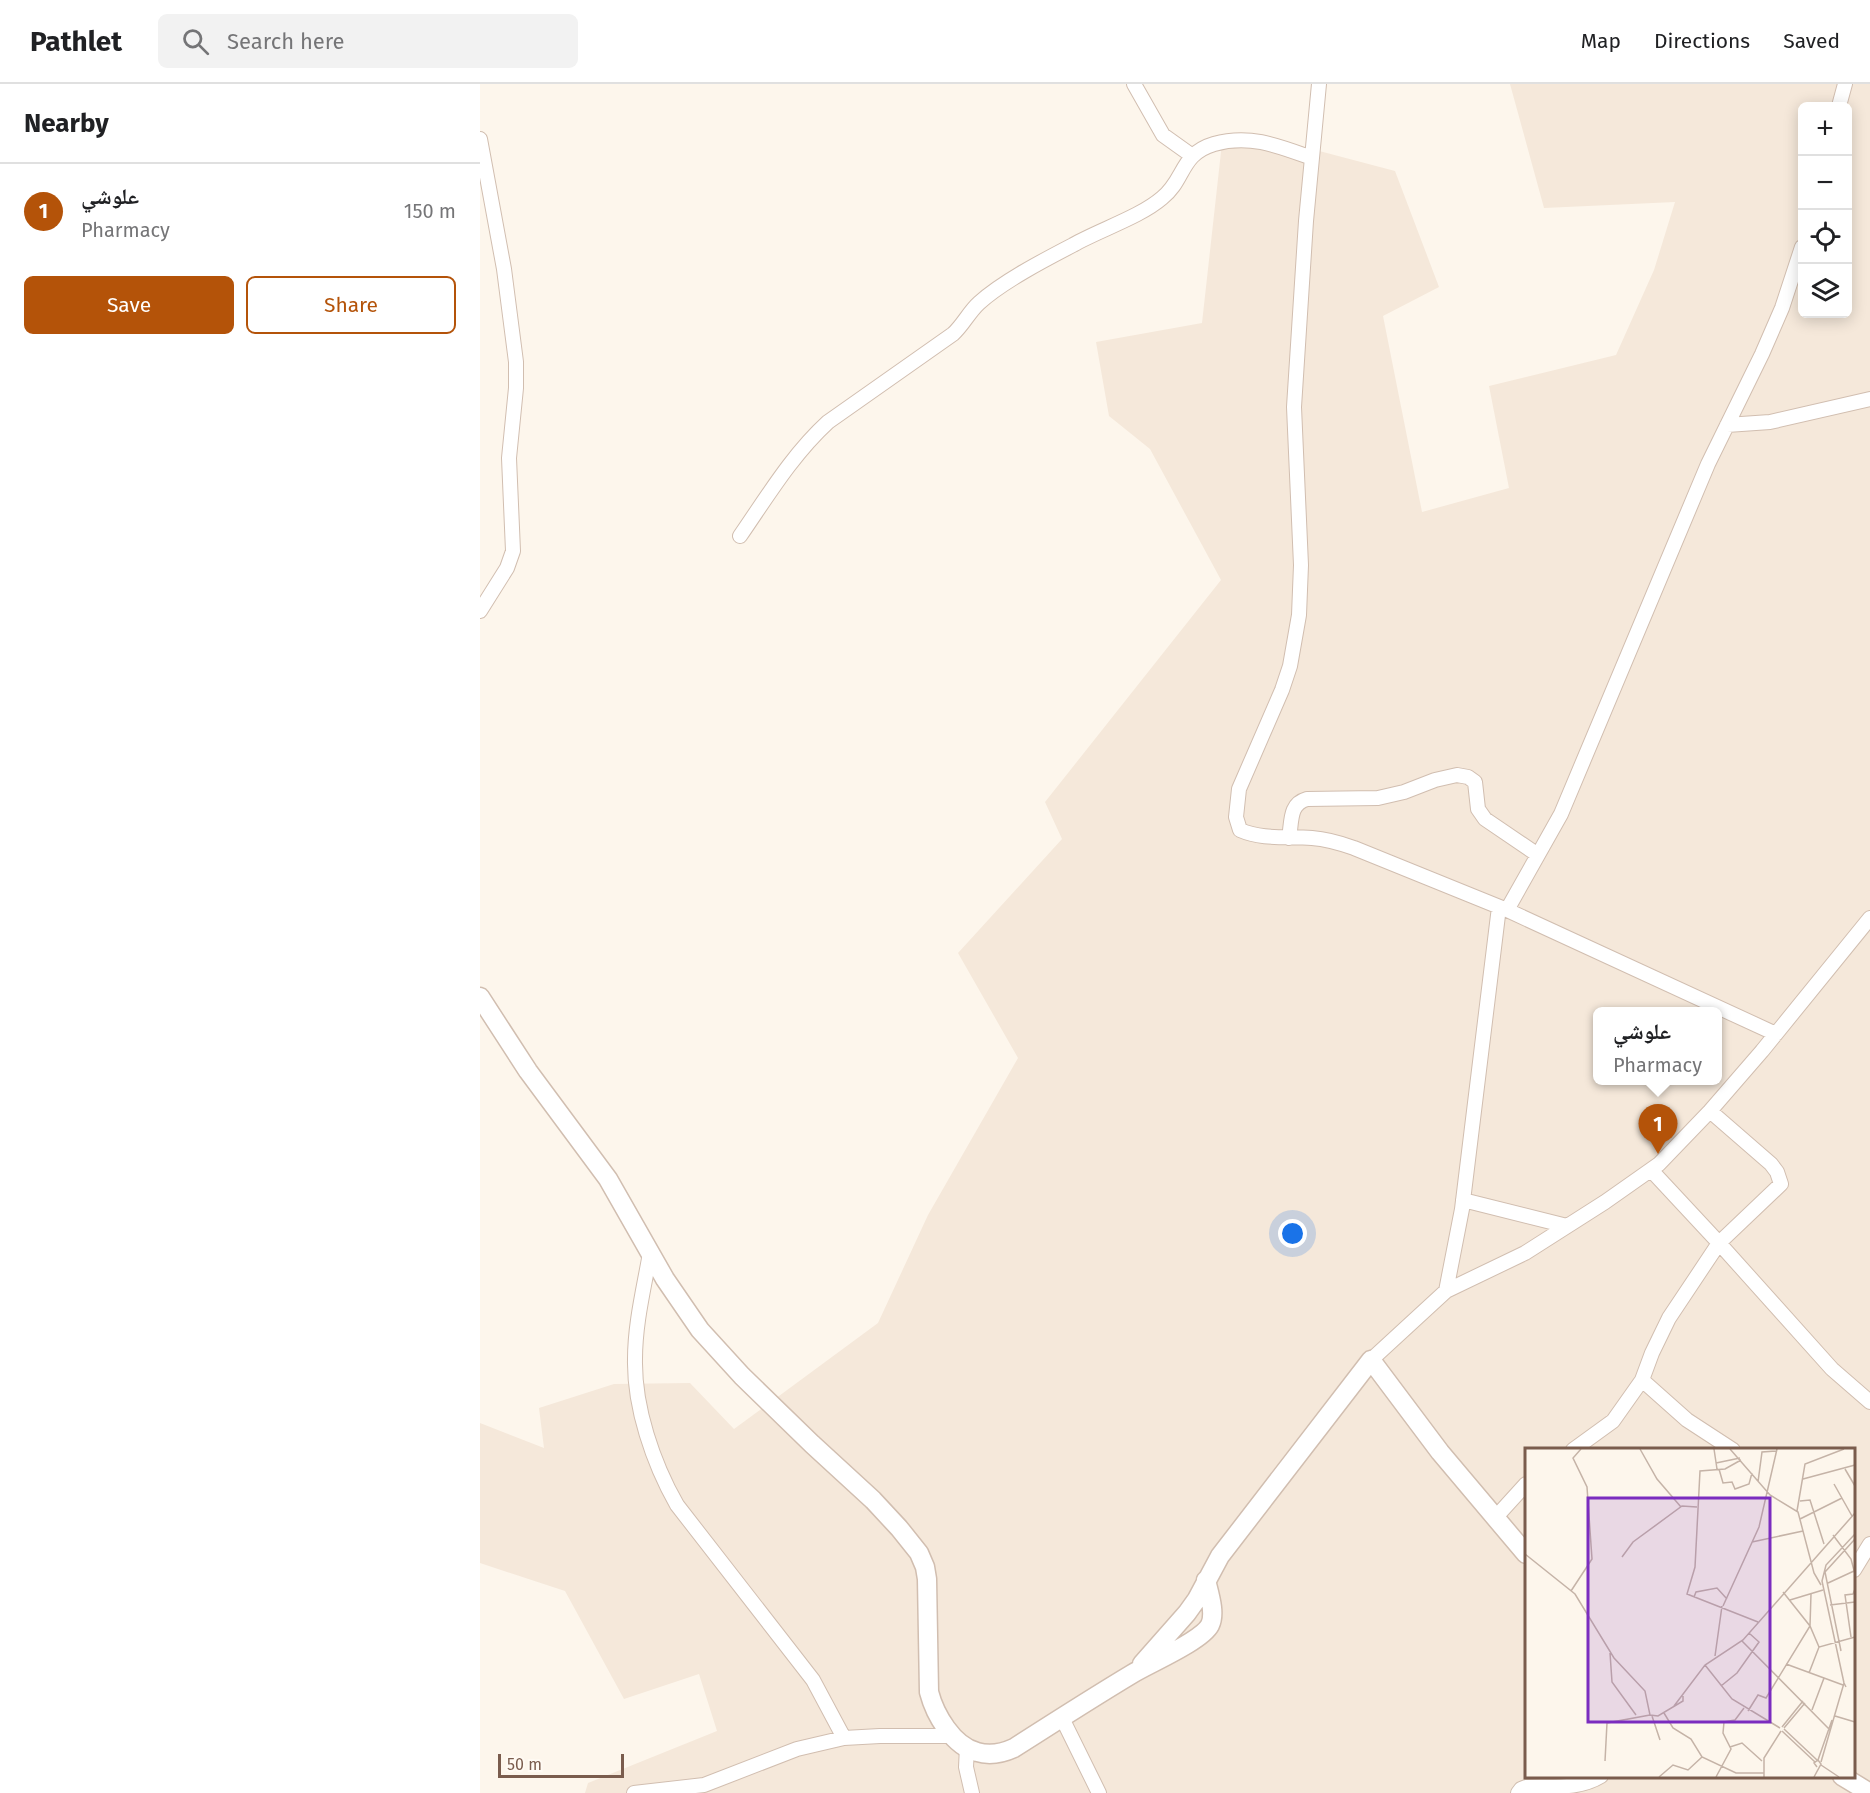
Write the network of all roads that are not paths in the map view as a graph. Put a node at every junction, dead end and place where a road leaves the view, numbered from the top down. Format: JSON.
{"nodes":[{"id":1,"x":1134,"y":84,"type":"edge"},
{"id":2,"x":1319,"y":84,"type":"edge"},
{"id":3,"x":1845,"y":84,"type":"edge"},
{"id":4,"x":1840,"y":102,"type":"edge"},
{"id":5,"x":480,"y":140,"type":"edge"},
{"id":6,"x":1191,"y":156,"type":"junction"},
{"id":7,"x":1312,"y":158,"type":"junction"},
{"id":8,"x":1798,"y":262,"type":"edge"},
{"id":9,"x":1870,"y":399,"type":"edge"},
{"id":10,"x":1727,"y":425,"type":"junction"},
{"id":11,"x":740,"y":536,"type":"dead end"},
{"id":12,"x":480,"y":611,"type":"edge"},
{"id":13,"x":1289,"y":838,"type":"junction"},
{"id":14,"x":1538,"y":855,"type":"junction"},
{"id":15,"x":1503,"y":908,"type":"junction"},
{"id":16,"x":1870,"y":918,"type":"edge"},
{"id":17,"x":480,"y":997,"type":"edge"},
{"id":18,"x":1718,"y":1007,"type":"edge"},
{"id":19,"x":1722,"y":1009,"type":"edge"},
{"id":20,"x":1776,"y":1034,"type":"junction"},
{"id":21,"x":1710,"y":1111,"type":"junction"},
{"id":22,"x":1651,"y":1170,"type":"junction"},
{"id":23,"x":1463,"y":1200,"type":"junction"},
{"id":24,"x":1567,"y":1226,"type":"junction"},
{"id":25,"x":1719,"y":1243,"type":"junction"},
{"id":26,"x":650,"y":1253,"type":"junction"},
{"id":27,"x":1446,"y":1291,"type":"junction"},
{"id":28,"x":1371,"y":1360,"type":"junction"},
{"id":29,"x":1642,"y":1380,"type":"junction"},
{"id":30,"x":1870,"y":1402,"type":"edge"},
{"id":31,"x":1574,"y":1448,"type":"edge"},
{"id":32,"x":1731,"y":1448,"type":"edge"},
{"id":33,"x":1525,"y":1486,"type":"edge"},
{"id":34,"x":1496,"y":1517,"type":"junction"},
{"id":35,"x":1870,"y":1544,"type":"edge"},
{"id":36,"x":1525,"y":1552,"type":"edge"},
{"id":37,"x":1855,"y":1568,"type":"edge"},
{"id":38,"x":1206,"y":1580,"type":"junction"},
{"id":39,"x":1134,"y":1672,"type":"junction"},
{"id":40,"x":1062,"y":1718,"type":"junction"},
{"id":41,"x":844,"y":1738,"type":"junction"},
{"id":42,"x":960,"y":1742,"type":"junction"},
{"id":43,"x":1598,"y":1778,"type":"edge"},
{"id":44,"x":1845,"y":1778,"type":"edge"},
{"id":45,"x":634,"y":1793,"type":"edge"},
{"id":46,"x":972,"y":1793,"type":"edge"},
{"id":47,"x":1100,"y":1793,"type":"edge"},
{"id":48,"x":1518,"y":1793,"type":"edge"},
{"id":49,"x":1870,"y":1793,"type":"edge"}],
"edges":[{"from":1,"to":6,"type":"street"},
{"from":2,"to":7,"type":"street"},
{"from":3,"to":4,"type":"street"},
{"from":5,"to":12,"type":"street"},
{"from":6,"to":7,"type":"street"},
{"from":6,"to":11,"type":"street"},
{"from":7,"to":13,"type":"street"},
{"from":8,"to":10,"type":"street"},
{"from":9,"to":10,"type":"street"},
{"from":10,"to":14,"type":"street"},
{"from":13,"to":14,"type":"street"},
{"from":13,"to":15,"type":"street"},
{"from":14,"to":15,"type":"street"},
{"from":15,"to":18,"type":"street"},
{"from":15,"to":23,"type":"street"},
{"from":16,"to":20,"type":"street"},
{"from":17,"to":26,"type":"street"},
{"from":19,"to":20,"type":"street"},
{"from":20,"to":21,"type":"street"},
{"from":21,"to":22,"type":"street"},
{"from":21,"to":25,"type":"street"},
{"from":22,"to":24,"type":"street"},
{"from":22,"to":25,"type":"street"},
{"from":23,"to":24,"type":"street"},
{"from":23,"to":27,"type":"street"},
{"from":24,"to":27,"type":"street"},
{"from":25,"to":29,"type":"street"},
{"from":25,"to":30,"type":"street"},
{"from":26,"to":41,"type":"street"},
{"from":26,"to":42,"type":"street"},
{"from":27,"to":28,"type":"street"},
{"from":28,"to":34,"type":"street"},
{"from":28,"to":38,"type":"street"},
{"from":29,"to":31,"type":"street"},
{"from":29,"to":32,"type":"street"},
{"from":33,"to":34,"type":"street"},
{"from":34,"to":36,"type":"street"},
{"from":35,"to":37,"type":"street"},
{"from":38,"to":39,"type":"street"},
{"from":38,"to":39,"type":"street"},
{"from":39,"to":40,"type":"street"},
{"from":40,"to":42,"type":"street"},
{"from":40,"to":47,"type":"street"},
{"from":41,"to":42,"type":"street"},
{"from":41,"to":45,"type":"street"},
{"from":42,"to":46,"type":"street"},
{"from":43,"to":48,"type":"street"},
{"from":44,"to":49,"type":"street"}]}
